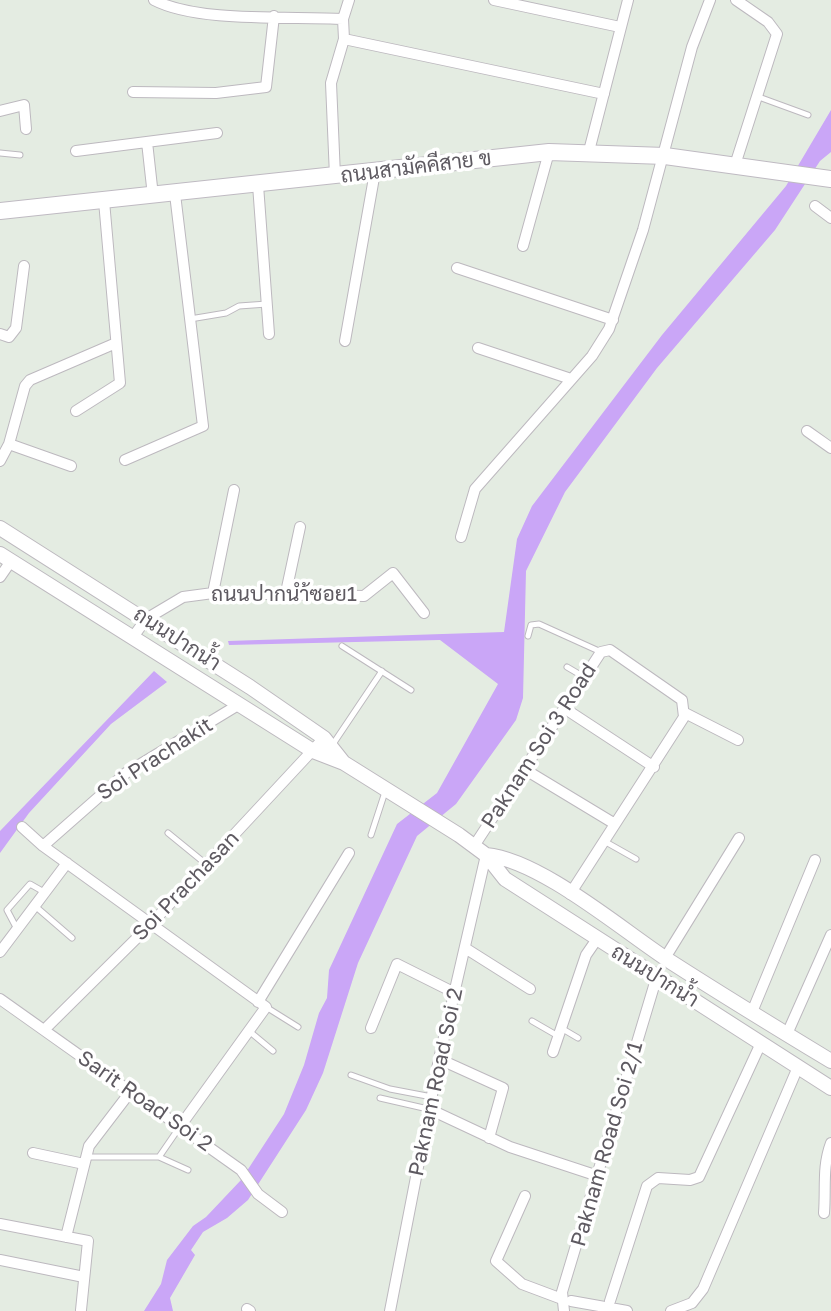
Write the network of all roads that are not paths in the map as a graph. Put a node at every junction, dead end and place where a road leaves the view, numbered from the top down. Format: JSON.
{"nodes":[{"id":1,"x":154,"y":0,"type":"edge"},
{"id":2,"x":349,"y":0,"type":"edge"},
{"id":3,"x":494,"y":0,"type":"edge"},
{"id":4,"x":628,"y":0,"type":"edge"},
{"id":5,"x":710,"y":0,"type":"edge"},
{"id":6,"x":736,"y":0,"type":"edge"},
{"id":7,"x":274,"y":16,"type":"junction"},
{"id":8,"x":343,"y":19,"type":"junction"},
{"id":9,"x":620,"y":27,"type":"junction"},
{"id":10,"x":344,"y":39,"type":"junction"},
{"id":11,"x":133,"y":92,"type":"dead end"},
{"id":12,"x":604,"y":94,"type":"junction"},
{"id":13,"x":756,"y":96,"type":"junction"},
{"id":14,"x":0,"y":111,"type":"edge"},
{"id":15,"x":808,"y":115,"type":"dead end"},
{"id":16,"x":26,"y":129,"type":"dead end"},
{"id":17,"x":217,"y":133,"type":"dead end"},
{"id":18,"x":147,"y":142,"type":"junction"},
{"id":19,"x":76,"y":150,"type":"dead end"},
{"id":20,"x":589,"y":151,"type":"junction"},
{"id":21,"x":549,"y":152,"type":"junction"},
{"id":22,"x":0,"y":153,"type":"edge"},
{"id":23,"x":20,"y":155,"type":"dead end"},
{"id":24,"x":665,"y":156,"type":"junction"},
{"id":25,"x":735,"y":165,"type":"junction"},
{"id":26,"x":375,"y":172,"type":"junction"},
{"id":27,"x":335,"y":176,"type":"junction"},
{"id":28,"x":826,"y":178,"type":"edge"},
{"id":29,"x":258,"y":185,"type":"junction"},
{"id":30,"x":175,"y":194,"type":"junction"},
{"id":31,"x":153,"y":196,"type":"junction"},
{"id":32,"x":104,"y":201,"type":"junction"},
{"id":33,"x":815,"y":206,"type":"dead end"},
{"id":34,"x":0,"y":211,"type":"edge"},
{"id":35,"x":831,"y":218,"type":"edge"},
{"id":36,"x":523,"y":246,"type":"dead end"},
{"id":37,"x":24,"y":266,"type":"dead end"},
{"id":38,"x":457,"y":268,"type":"dead end"},
{"id":39,"x":267,"y":304,"type":"junction"},
{"id":40,"x":190,"y":319,"type":"junction"},
{"id":41,"x":612,"y":320,"type":"junction"},
{"id":42,"x":0,"y":334,"type":"edge"},
{"id":43,"x":269,"y":334,"type":"dead end"},
{"id":44,"x":345,"y":341,"type":"dead end"},
{"id":45,"x":116,"y":343,"type":"junction"},
{"id":46,"x":478,"y":348,"type":"dead end"},
{"id":47,"x":571,"y":379,"type":"junction"},
{"id":48,"x":76,"y":411,"type":"dead end"},
{"id":49,"x":807,"y":431,"type":"dead end"},
{"id":50,"x":9,"y":444,"type":"junction"},
{"id":51,"x":831,"y":447,"type":"edge"},
{"id":52,"x":125,"y":460,"type":"dead end"},
{"id":53,"x":0,"y":461,"type":"edge"},
{"id":54,"x":71,"y":466,"type":"dead end"},
{"id":55,"x":234,"y":490,"type":"dead end"},
{"id":56,"x":300,"y":527,"type":"dead end"},
{"id":57,"x":0,"y":528,"type":"edge"},
{"id":58,"x":461,"y":537,"type":"dead end"},
{"id":59,"x":6,"y":557,"type":"edge"},
{"id":60,"x":0,"y":577,"type":"edge"},
{"id":61,"x":213,"y":593,"type":"junction"},
{"id":62,"x":285,"y":597,"type":"junction"},
{"id":63,"x":424,"y":613,"type":"dead end"},
{"id":64,"x":146,"y":619,"type":"junction"},
{"id":65,"x":528,"y":636,"type":"dead end"},
{"id":66,"x":132,"y":637,"type":"junction"},
{"id":67,"x":342,"y":646,"type":"dead end"},
{"id":68,"x":604,"y":651,"type":"junction"},
{"id":69,"x":567,"y":667,"type":"dead end"},
{"id":70,"x":382,"y":671,"type":"junction"},
{"id":71,"x":584,"y":677,"type":"junction"},
{"id":72,"x":411,"y":690,"type":"dead end"},
{"id":73,"x":238,"y":705,"type":"junction"},
{"id":74,"x":564,"y":708,"type":"junction"},
{"id":75,"x":684,"y":713,"type":"junction"},
{"id":76,"x":738,"y":740,"type":"dead end"},
{"id":77,"x":323,"y":748,"type":"junction"},
{"id":78,"x":654,"y":767,"type":"junction"},
{"id":79,"x":524,"y":769,"type":"junction"},
{"id":80,"x":386,"y":788,"type":"junction"},
{"id":81,"x":615,"y":824,"type":"junction"},
{"id":82,"x":22,"y":827,"type":"dead end"},
{"id":83,"x":168,"y":833,"type":"dead end"},
{"id":84,"x":371,"y":835,"type":"dead end"},
{"id":85,"x":739,"y":838,"type":"dead end"},
{"id":86,"x":604,"y":841,"type":"junction"},
{"id":87,"x":43,"y":846,"type":"junction"},
{"id":88,"x":480,"y":850,"type":"junction"},
{"id":89,"x":349,"y":853,"type":"dead end"},
{"id":90,"x":636,"y":859,"type":"dead end"},
{"id":91,"x":816,"y":860,"type":"dead end"},
{"id":92,"x":67,"y":863,"type":"junction"},
{"id":93,"x":207,"y":864,"type":"junction"},
{"id":94,"x":44,"y":892,"type":"junction"},
{"id":95,"x":570,"y":894,"type":"junction"},
{"id":96,"x":34,"y":905,"type":"junction"},
{"id":97,"x":150,"y":925,"type":"junction"},
{"id":98,"x":17,"y":929,"type":"junction"},
{"id":99,"x":831,"y":935,"type":"edge"},
{"id":100,"x":72,"y":939,"type":"dead end"},
{"id":101,"x":597,"y":939,"type":"junction"},
{"id":102,"x":465,"y":948,"type":"junction"},
{"id":103,"x":0,"y":952,"type":"edge"},
{"id":104,"x":665,"y":958,"type":"junction"},
{"id":105,"x":657,"y":976,"type":"junction"},
{"id":106,"x":530,"y":989,"type":"dead end"},
{"id":107,"x":455,"y":993,"type":"junction"},
{"id":108,"x":0,"y":999,"type":"edge"},
{"id":109,"x":262,"y":1004,"type":"junction"},
{"id":110,"x":751,"y":1012,"type":"junction"},
{"id":111,"x":532,"y":1021,"type":"dead end"},
{"id":112,"x":298,"y":1027,"type":"dead end"},
{"id":113,"x":371,"y":1028,"type":"dead end"},
{"id":114,"x":44,"y":1030,"type":"junction"},
{"id":115,"x":248,"y":1031,"type":"junction"},
{"id":116,"x":560,"y":1032,"type":"junction"},
{"id":117,"x":787,"y":1034,"type":"junction"},
{"id":118,"x":578,"y":1038,"type":"dead end"},
{"id":119,"x":761,"y":1043,"type":"junction"},
{"id":120,"x":273,"y":1051,"type":"dead end"},
{"id":121,"x":553,"y":1052,"type":"dead end"},
{"id":122,"x":439,"y":1059,"type":"junction"},
{"id":123,"x":828,"y":1060,"type":"edge"},
{"id":124,"x":798,"y":1067,"type":"junction"},
{"id":125,"x":351,"y":1075,"type":"dead end"},
{"id":126,"x":815,"y":1078,"type":"junction"},
{"id":127,"x":831,"y":1088,"type":"edge"},
{"id":128,"x":131,"y":1091,"type":"junction"},
{"id":129,"x":432,"y":1097,"type":"junction"},
{"id":130,"x":380,"y":1098,"type":"dead end"},
{"id":131,"x":429,"y":1109,"type":"junction"},
{"id":132,"x":181,"y":1125,"type":"junction"},
{"id":133,"x":489,"y":1138,"type":"junction"},
{"id":134,"x":831,"y":1143,"type":"edge"},
{"id":135,"x":33,"y":1153,"type":"dead end"},
{"id":136,"x":159,"y":1157,"type":"junction"},
{"id":137,"x":85,"y":1160,"type":"junction"},
{"id":138,"x":188,"y":1170,"type":"dead end"},
{"id":139,"x":598,"y":1176,"type":"junction"},
{"id":140,"x":525,"y":1196,"type":"dead end"},
{"id":141,"x":282,"y":1212,"type":"dead end"},
{"id":142,"x":824,"y":1213,"type":"dead end"},
{"id":143,"x":0,"y":1224,"type":"edge"},
{"id":144,"x":66,"y":1237,"type":"junction"},
{"id":145,"x":0,"y":1260,"type":"edge"},
{"id":146,"x":84,"y":1277,"type":"junction"},
{"id":147,"x":610,"y":1301,"type":"dead end"},
{"id":148,"x":566,"y":1304,"type":"edge"},
{"id":149,"x":81,"y":1310,"type":"edge"},
{"id":150,"x":390,"y":1311,"type":"edge"},
{"id":151,"x":627,"y":1311,"type":"edge"},
{"id":152,"x":671,"y":1311,"type":"edge"}],
"edges":[{"from":1,"to":7,"type":"street"},
{"from":2,"to":8,"type":"street"},
{"from":3,"to":9,"type":"street"},
{"from":4,"to":9,"type":"street"},
{"from":5,"to":24,"type":"street"},
{"from":6,"to":13,"type":"street"},
{"from":7,"to":8,"type":"street"},
{"from":7,"to":11,"type":"street"},
{"from":8,"to":10,"type":"street"},
{"from":9,"to":12,"type":"street"},
{"from":10,"to":12,"type":"street"},
{"from":10,"to":27,"type":"street"},
{"from":12,"to":20,"type":"street"},
{"from":13,"to":15,"type":"lane"},
{"from":13,"to":25,"type":"street"},
{"from":14,"to":16,"type":"street"},
{"from":17,"to":18,"type":"street"},
{"from":18,"to":19,"type":"street"},
{"from":18,"to":31,"type":"street"},
{"from":20,"to":21,"type":"main road","name":"ถนนสามัคคีสาย ข"},
{"from":20,"to":24,"type":"main road","name":"ถนนสามัคคีสาย ข"},
{"from":21,"to":26,"type":"main road","name":"ถนนสามัคคีสาย ข"},
{"from":21,"to":36,"type":"street"},
{"from":22,"to":23,"type":"lane"},
{"from":24,"to":25,"type":"main road","name":"ถนนสามัคคีสาย ข"},
{"from":24,"to":41,"type":"street"},
{"from":25,"to":28,"type":"main road","name":"ถนนสามัคคีสาย ข"},
{"from":26,"to":27,"type":"main road","name":"ถนนสามัคคีสาย ข"},
{"from":26,"to":44,"type":"street"},
{"from":27,"to":29,"type":"main road","name":"ถนนสามัคคีสาย ข"},
{"from":29,"to":30,"type":"main road","name":"ถนนสามัคคีสาย ข"},
{"from":29,"to":39,"type":"street"},
{"from":30,"to":31,"type":"main road","name":"ถนนสามัคคีสาย ข"},
{"from":30,"to":40,"type":"street"},
{"from":31,"to":32,"type":"main road","name":"ถนนสามัคคีสาย ข"},
{"from":32,"to":34,"type":"main road","name":"ถนนสามัคคีสาย ข"},
{"from":32,"to":45,"type":"street"},
{"from":33,"to":35,"type":"street"},
{"from":37,"to":42,"type":"street"},
{"from":38,"to":41,"type":"street"},
{"from":39,"to":40,"type":"lane"},
{"from":39,"to":43,"type":"street"},
{"from":40,"to":52,"type":"street"},
{"from":41,"to":47,"type":"street"},
{"from":45,"to":48,"type":"street"},
{"from":45,"to":50,"type":"street"},
{"from":46,"to":47,"type":"street"},
{"from":47,"to":58,"type":"street"},
{"from":49,"to":51,"type":"street"},
{"from":50,"to":53,"type":"street"},
{"from":50,"to":54,"type":"street"},
{"from":55,"to":61,"type":"street"},
{"from":56,"to":62,"type":"street"},
{"from":57,"to":64,"type":"street","name":"ถนนปากน้ำ"},
{"from":59,"to":60,"type":"street"},
{"from":59,"to":66,"type":"street","name":"ถนนปากน้ำ"},
{"from":61,"to":62,"type":"street","name":"ถนนปากนำ้ซอย1"},
{"from":61,"to":64,"type":"street","name":"ถนนปากนำ้ซอย1"},
{"from":62,"to":63,"type":"street","name":"ถนนปากนำ้ซอย1"},
{"from":64,"to":66,"type":"street","name":"ถนนปากนำ้ซอย1"},
{"from":64,"to":77,"type":"street","name":"ถนนปากน้ำ"},
{"from":65,"to":68,"type":"lane"},
{"from":66,"to":73,"type":"street","name":"ถนนปากน้ำ"},
{"from":67,"to":70,"type":"lane"},
{"from":68,"to":71,"type":"street","name":"Paknam Soi 3 Road"},
{"from":68,"to":75,"type":"street"},
{"from":69,"to":71,"type":"lane"},
{"from":70,"to":72,"type":"lane"},
{"from":70,"to":77,"type":"lane"},
{"from":71,"to":74,"type":"street","name":"Paknam Soi 3 Road"},
{"from":73,"to":77,"type":"street","name":"ถนนปากน้ำ"},
{"from":73,"to":87,"type":"street","name":"Soi Prachakit"},
{"from":74,"to":78,"type":"street"},
{"from":74,"to":79,"type":"street","name":"Paknam Soi 3 Road"},
{"from":75,"to":76,"type":"street"},
{"from":75,"to":78,"type":"street"},
{"from":77,"to":80,"type":"street","name":"ถนนปากน้ำ"},
{"from":77,"to":93,"type":"street","name":"Soi Prachasan"},
{"from":78,"to":81,"type":"street"},
{"from":79,"to":81,"type":"street"},
{"from":79,"to":88,"type":"street","name":"Paknam Soi 3 Road"},
{"from":80,"to":84,"type":"lane"},
{"from":80,"to":88,"type":"street","name":"ถนนปากน้ำ"},
{"from":81,"to":86,"type":"street"},
{"from":82,"to":87,"type":"street"},
{"from":83,"to":93,"type":"lane"},
{"from":85,"to":104,"type":"street"},
{"from":86,"to":90,"type":"lane"},
{"from":86,"to":95,"type":"street"},
{"from":87,"to":92,"type":"street"},
{"from":88,"to":95,"type":"street","name":"ถนนปากน้ำ"},
{"from":88,"to":101,"type":"street","name":"ถนนปากน้ำ"},
{"from":88,"to":102,"type":"street","name":"Paknam Road Soi 2"},
{"from":89,"to":109,"type":"street"},
{"from":91,"to":110,"type":"street"},
{"from":92,"to":94,"type":"street"},
{"from":92,"to":97,"type":"street"},
{"from":93,"to":97,"type":"street","name":"Soi Prachasan"},
{"from":94,"to":96,"type":"street"},
{"from":94,"to":98,"type":"lane"},
{"from":95,"to":104,"type":"street","name":"ถนนปากน้ำ"},
{"from":96,"to":98,"type":"street"},
{"from":96,"to":100,"type":"lane"},
{"from":97,"to":109,"type":"street"},
{"from":97,"to":114,"type":"street","name":"Soi Prachasan"},
{"from":98,"to":103,"type":"street"},
{"from":99,"to":117,"type":"street"},
{"from":101,"to":105,"type":"street","name":"ถนนปากน้ำ"},
{"from":101,"to":116,"type":"street"},
{"from":102,"to":106,"type":"street"},
{"from":102,"to":107,"type":"street","name":"Paknam Road Soi 2"},
{"from":104,"to":110,"type":"street","name":"ถนนปากน้ำ"},
{"from":105,"to":119,"type":"street","name":"ถนนปากน้ำ"},
{"from":105,"to":139,"type":"street","name":"Paknam Road Soi 2/1"},
{"from":107,"to":113,"type":"street"},
{"from":107,"to":122,"type":"street","name":"Paknam Road Soi 2"},
{"from":108,"to":114,"type":"street","name":"Sarit Road Soi 2"},
{"from":109,"to":112,"type":"lane"},
{"from":109,"to":115,"type":"street"},
{"from":110,"to":117,"type":"street","name":"ถนนปากน้ำ"},
{"from":111,"to":116,"type":"lane"},
{"from":114,"to":128,"type":"street","name":"Sarit Road Soi 2"},
{"from":115,"to":120,"type":"lane"},
{"from":115,"to":132,"type":"street"},
{"from":116,"to":118,"type":"lane"},
{"from":116,"to":121,"type":"street"},
{"from":117,"to":123,"type":"street","name":"ถนนปากน้ำ"},
{"from":119,"to":124,"type":"street","name":"ถนนปากน้ำ"},
{"from":119,"to":147,"type":"street"},
{"from":122,"to":129,"type":"street","name":"Paknam Road Soi 2"},
{"from":122,"to":133,"type":"street"},
{"from":123,"to":126,"type":"street"},
{"from":124,"to":126,"type":"street","name":"ถนนปากน้ำ"},
{"from":124,"to":152,"type":"street"},
{"from":125,"to":129,"type":"lane"},
{"from":126,"to":127,"type":"street","name":"ถนนปากน้ำ"},
{"from":128,"to":132,"type":"street","name":"Sarit Road Soi 2"},
{"from":128,"to":137,"type":"street"},
{"from":129,"to":131,"type":"street","name":"Paknam Road Soi 2"},
{"from":130,"to":131,"type":"lane"},
{"from":131,"to":133,"type":"street"},
{"from":131,"to":150,"type":"street","name":"Paknam Road Soi 2"},
{"from":132,"to":136,"type":"lane"},
{"from":132,"to":141,"type":"street","name":"Sarit Road Soi 2"},
{"from":133,"to":139,"type":"street"},
{"from":134,"to":142,"type":"street"},
{"from":135,"to":137,"type":"street"},
{"from":136,"to":137,"type":"lane"},
{"from":136,"to":138,"type":"lane"},
{"from":137,"to":144,"type":"street"},
{"from":139,"to":148,"type":"street","name":"Paknam Road Soi 2/1"},
{"from":140,"to":148,"type":"street"},
{"from":143,"to":144,"type":"street"},
{"from":144,"to":146,"type":"street"},
{"from":145,"to":146,"type":"street"},
{"from":146,"to":149,"type":"street"},
{"from":148,"to":151,"type":"street"}]}
